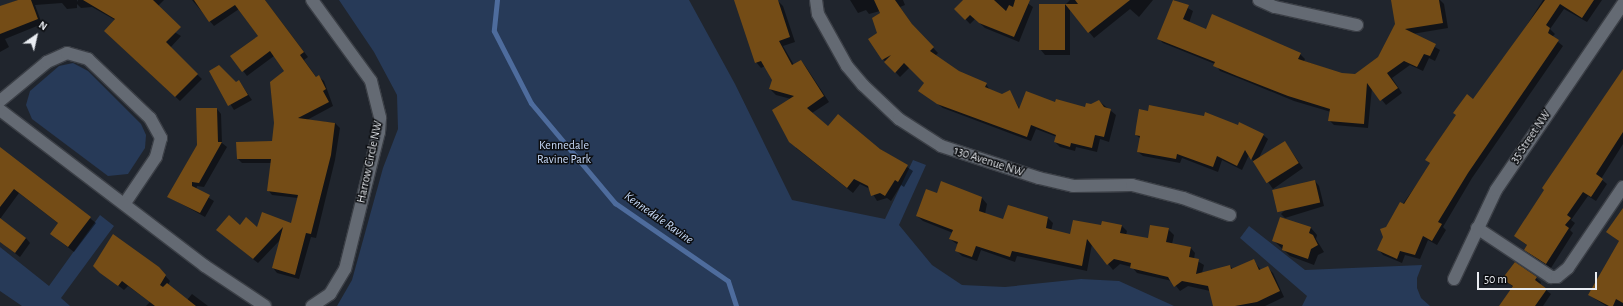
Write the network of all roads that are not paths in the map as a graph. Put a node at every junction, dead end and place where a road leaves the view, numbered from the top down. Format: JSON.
{"nodes":[{"id":1,"x":312,"y":0,"type":"edge"},
{"id":2,"x":816,"y":0,"type":"edge"},
{"id":3,"x":1259,"y":0,"type":"edge"},
{"id":4,"x":1623,"y":4,"type":"edge"},
{"id":5,"x":1356,"y":25,"type":"dead end"},
{"id":6,"x":0,"y":101,"type":"edge"},
{"id":7,"x":0,"y":110,"type":"edge"},
{"id":8,"x":1623,"y":187,"type":"edge"},
{"id":9,"x":125,"y":203,"type":"junction"},
{"id":10,"x":1230,"y":215,"type":"dead end"},
{"id":11,"x":1477,"y":228,"type":"junction"},
{"id":12,"x":1454,"y":279,"type":"dead end"},
{"id":13,"x":266,"y":306,"type":"edge"},
{"id":14,"x":312,"y":306,"type":"edge"}],
"edges":[{"from":1,"to":14,"type":"street","name":"Harrow Circle NW"},
{"from":2,"to":10,"type":"street","name":"130 Avenue NW"},
{"from":3,"to":5,"type":"street"},
{"from":4,"to":11,"type":"street","name":"35 Street NW"},
{"from":6,"to":9,"type":"street"},
{"from":7,"to":9,"type":"street"},
{"from":8,"to":11,"type":"street"},
{"from":9,"to":13,"type":"street"},
{"from":11,"to":12,"type":"street","name":"35 Street NW"}]}
